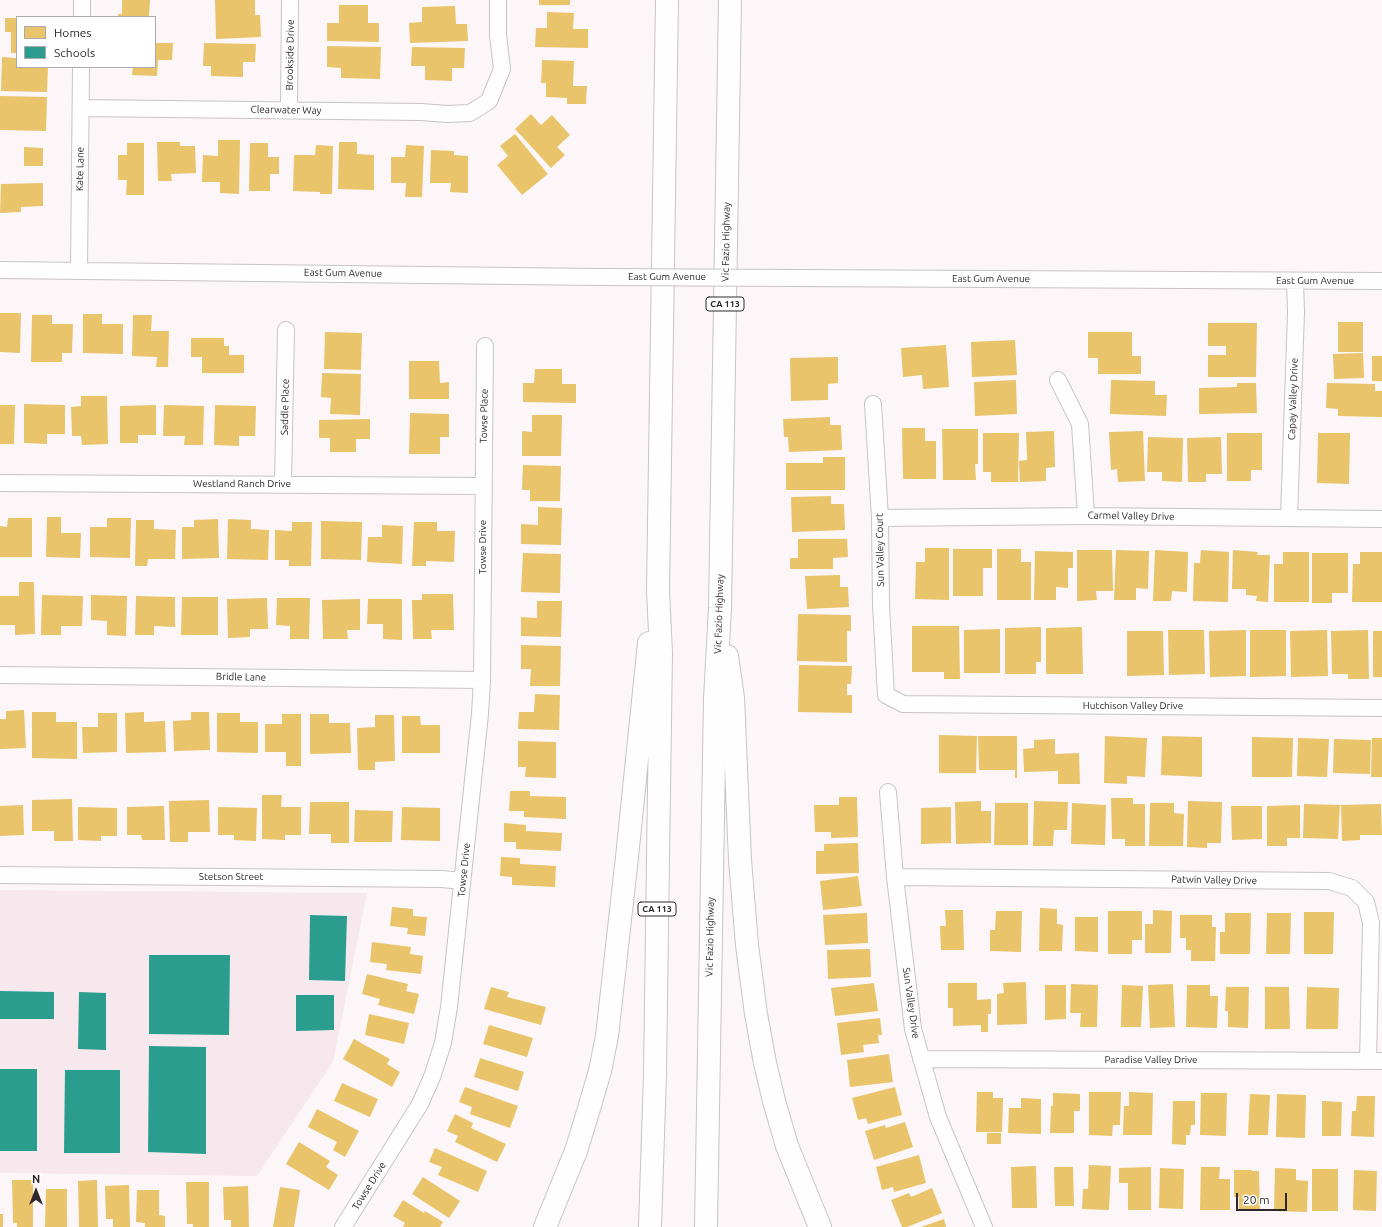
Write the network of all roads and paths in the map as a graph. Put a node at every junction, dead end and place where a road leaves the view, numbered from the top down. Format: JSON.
{"nodes":[{"id":1,"x":82,"y":0,"type":"edge"},
{"id":2,"x":290,"y":0,"type":"edge"},
{"id":3,"x":498,"y":0,"type":"edge"},
{"id":4,"x":667,"y":0,"type":"edge"},
{"id":5,"x":730,"y":0,"type":"edge"},
{"id":6,"x":82,"y":16,"type":"edge"},
{"id":7,"x":81,"y":68,"type":"edge"},
{"id":8,"x":81,"y":108,"type":"junction"},
{"id":9,"x":289,"y":110,"type":"junction"},
{"id":10,"x":0,"y":270,"type":"edge"},
{"id":11,"x":79,"y":270,"type":"junction"},
{"id":12,"x":1295,"y":281,"type":"junction"},
{"id":13,"x":1382,"y":281,"type":"edge"},
{"id":14,"x":286,"y":330,"type":"dead end"},
{"id":15,"x":485,"y":346,"type":"dead end"},
{"id":16,"x":1058,"y":380,"type":"dead end"},
{"id":17,"x":873,"y":404,"type":"dead end"},
{"id":18,"x":0,"y":483,"type":"edge"},
{"id":19,"x":283,"y":484,"type":"junction"},
{"id":20,"x":483,"y":486,"type":"junction"},
{"id":21,"x":1086,"y":516,"type":"junction"},
{"id":22,"x":880,"y":518,"type":"junction"},
{"id":23,"x":1289,"y":518,"type":"junction"},
{"id":24,"x":1382,"y":519,"type":"edge"},
{"id":25,"x":658,"y":591,"type":"junction"},
{"id":26,"x":720,"y":608,"type":"junction"},
{"id":27,"x":0,"y":675,"type":"edge"},
{"id":28,"x":482,"y":680,"type":"junction"},
{"id":29,"x":886,"y":696,"type":"joint"},
{"id":30,"x":1382,"y":708,"type":"edge"},
{"id":31,"x":888,"y":792,"type":"dead end"},
{"id":32,"x":0,"y":875,"type":"edge"},
{"id":33,"x":895,"y":877,"type":"junction"},
{"id":34,"x":462,"y":881,"type":"junction"},
{"id":35,"x":921,"y":1059,"type":"junction"},
{"id":36,"x":1375,"y":1061,"type":"edge"},
{"id":37,"x":344,"y":1227,"type":"edge"},
{"id":38,"x":545,"y":1227,"type":"edge"},
{"id":39,"x":650,"y":1227,"type":"edge"},
{"id":40,"x":706,"y":1227,"type":"edge"},
{"id":41,"x":820,"y":1227,"type":"edge"},
{"id":42,"x":984,"y":1227,"type":"edge"}],
"edges":[{"from":1,"to":6,"type":"street"},
{"from":2,"to":9,"type":"street","name":"Brookside Drive"},
{"from":3,"to":9,"type":"street","name":"Clearwater Way"},
{"from":4,"to":25,"type":"highway","number":"CA 113"},
{"from":5,"to":26,"type":"highway","name":"Vic Fazio Highway","number":"CA 113"},
{"from":7,"to":8,"type":"street","name":"Kate Lane"},
{"from":8,"to":9,"type":"street","name":"Clearwater Way"},
{"from":8,"to":11,"type":"street","name":"Kate Lane"},
{"from":10,"to":11,"type":"street","name":"East Gum Avenue"},
{"from":11,"to":12,"type":"street","name":"East Gum Avenue","bridge":true},
{"from":12,"to":13,"type":"street","name":"East Gum Avenue"},
{"from":12,"to":23,"type":"street","name":"Capay Valley Drive"},
{"from":14,"to":19,"type":"street","name":"Saddle Place"},
{"from":15,"to":20,"type":"street","name":"Towse Place"},
{"from":16,"to":21,"type":"street"},
{"from":17,"to":22,"type":"street","name":"Sun Valley Court"},
{"from":18,"to":19,"type":"street","name":"Westland Ranch Drive"},
{"from":19,"to":20,"type":"street","name":"Westland Ranch Drive"},
{"from":20,"to":28,"type":"street","name":"Towse Drive"},
{"from":21,"to":22,"type":"street","name":"Carmel Valley Drive"},
{"from":21,"to":23,"type":"street","name":"Carmel Valley Drive"},
{"from":22,"to":29,"type":"street","name":"Sun Valley Court"},
{"from":23,"to":24,"type":"street","name":"Carmel Valley Drive"},
{"from":25,"to":38,"type":"highway"},
{"from":25,"to":39,"type":"highway","number":"CA 113"},
{"from":26,"to":40,"type":"highway","name":"Vic Fazio Highway","number":"CA 113"},
{"from":26,"to":41,"type":"highway"},
{"from":27,"to":28,"type":"street","name":"Bridle Lane"},
{"from":28,"to":34,"type":"street","name":"Towse Drive"},
{"from":29,"to":30,"type":"street","name":"Hutchison Valley Drive"},
{"from":31,"to":33,"type":"street","name":"Sun Valley Drive"},
{"from":32,"to":34,"type":"street","name":"Stetson Street"},
{"from":33,"to":35,"type":"street","name":"Sun Valley Drive"},
{"from":33,"to":36,"type":"street","name":"Patwin Valley Drive"},
{"from":34,"to":37,"type":"street","name":"Towse Drive"},
{"from":35,"to":36,"type":"street","name":"Paradise Valley Drive"},
{"from":35,"to":42,"type":"street","name":"Sun Valley Drive"}]}
